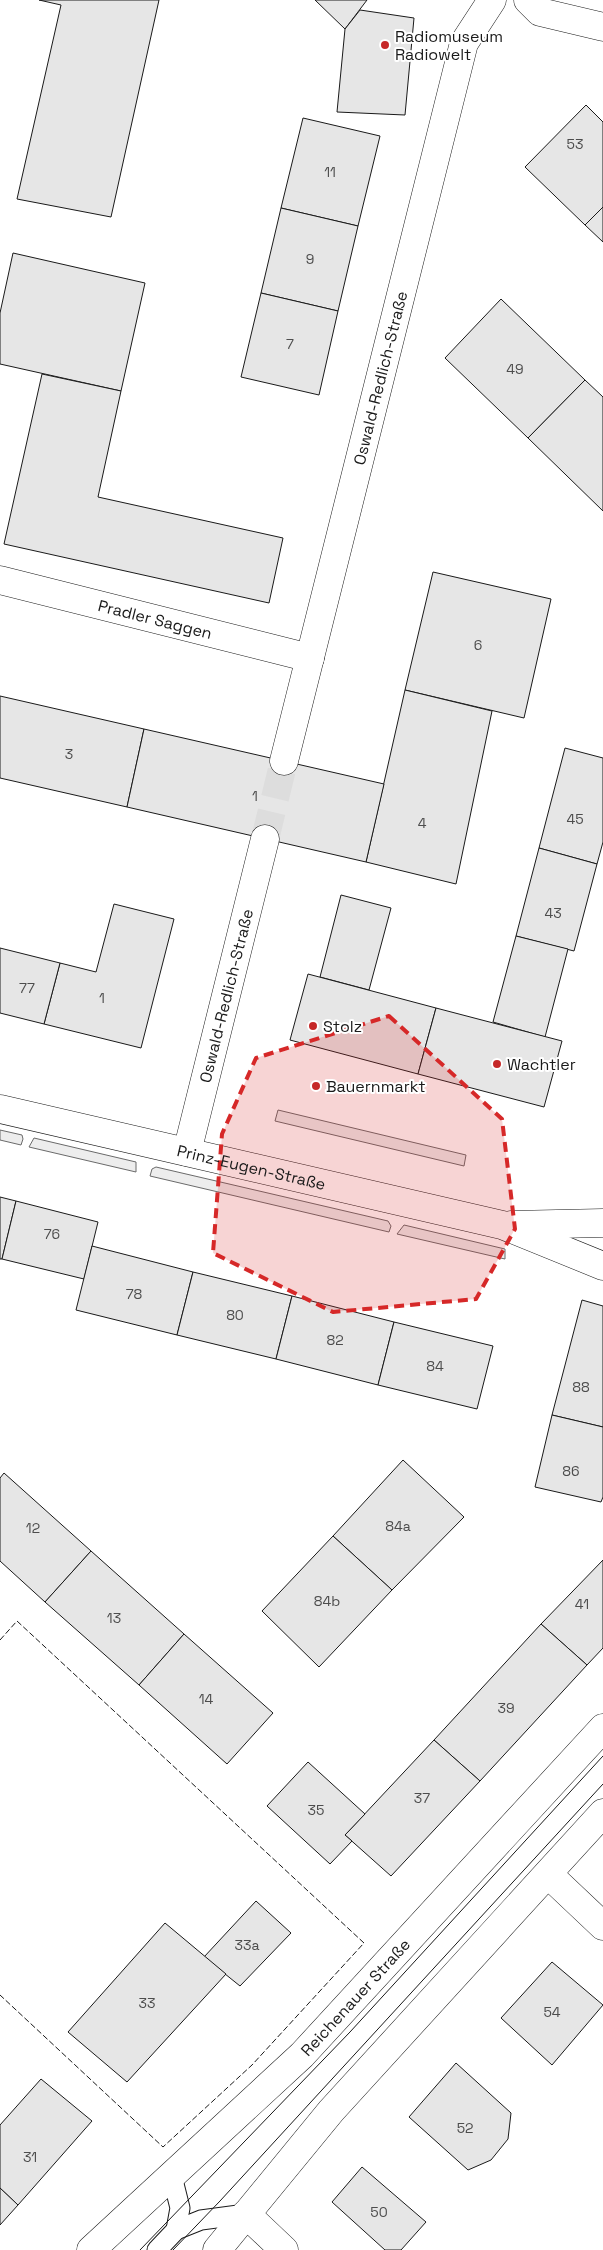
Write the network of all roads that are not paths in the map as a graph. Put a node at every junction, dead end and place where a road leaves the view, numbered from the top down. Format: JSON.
{"nodes":[{"id":1,"x":492,"y":0,"type":"edge"},
{"id":2,"x":528,"y":0,"type":"edge"},
{"id":3,"x":603,"y":26,"type":"edge"},
{"id":4,"x":0,"y":580,"type":"edge"},
{"id":5,"x":310,"y":658,"type":"junction"},
{"id":6,"x":284,"y":761,"type":"tunnel mouth"},
{"id":7,"x":266,"y":839,"type":"tunnel mouth"},
{"id":8,"x":0,"y":1109,"type":"edge"},
{"id":9,"x":187,"y":1152,"type":"junction"},
{"id":10,"x":603,"y":1223,"type":"edge"},
{"id":11,"x":502,"y":1225,"type":"junction"},
{"id":12,"x":603,"y":1266,"type":"edge"},
{"id":13,"x":603,"y":1728,"type":"edge"},
{"id":14,"x":603,"y":1814,"type":"edge"},
{"id":15,"x":548,"y":1874,"type":"junction"},
{"id":16,"x":603,"y":1926,"type":"edge"},
{"id":17,"x":172,"y":2176,"type":"junction"},
{"id":18,"x":246,"y":2214,"type":"junction"},
{"id":19,"x":176,"y":2230,"type":"junction"},
{"id":20,"x":91,"y":2250,"type":"edge"},
{"id":21,"x":157,"y":2250,"type":"edge"},
{"id":22,"x":217,"y":2250,"type":"edge"},
{"id":23,"x":284,"y":2250,"type":"edge"}],
"edges":[{"from":1,"to":5,"type":"street","name":"Oswald-Redlich-Straße"},
{"from":2,"to":3,"type":"street"},
{"from":4,"to":5,"type":"street","name":"Pradler Saggen"},
{"from":5,"to":6,"type":"street","name":"Oswald-Redlich-Straße"},
{"from":7,"to":9,"type":"street","name":"Oswald-Redlich-Straße"},
{"from":8,"to":9,"type":"street","name":"Prinz-Eugen-Straße"},
{"from":9,"to":11,"type":"street","name":"Prinz-Eugen-Straße"},
{"from":10,"to":11,"type":"street","name":"Prinz-Eugen-Straße"},
{"from":11,"to":12,"type":"street","name":"Prinz-Eugen-Straße"},
{"from":13,"to":17,"type":"street","name":"Reichenauer Straße"},
{"from":14,"to":15,"type":"street"},
{"from":15,"to":16,"type":"street"},
{"from":15,"to":18,"type":"street"},
{"from":17,"to":19,"type":"lane"},
{"from":17,"to":20,"type":"street","name":"Reichenauer Straße"},
{"from":18,"to":19,"type":"lane"},
{"from":18,"to":22,"type":"street"},
{"from":18,"to":23,"type":"street"},
{"from":19,"to":21,"type":"lane"}]}
